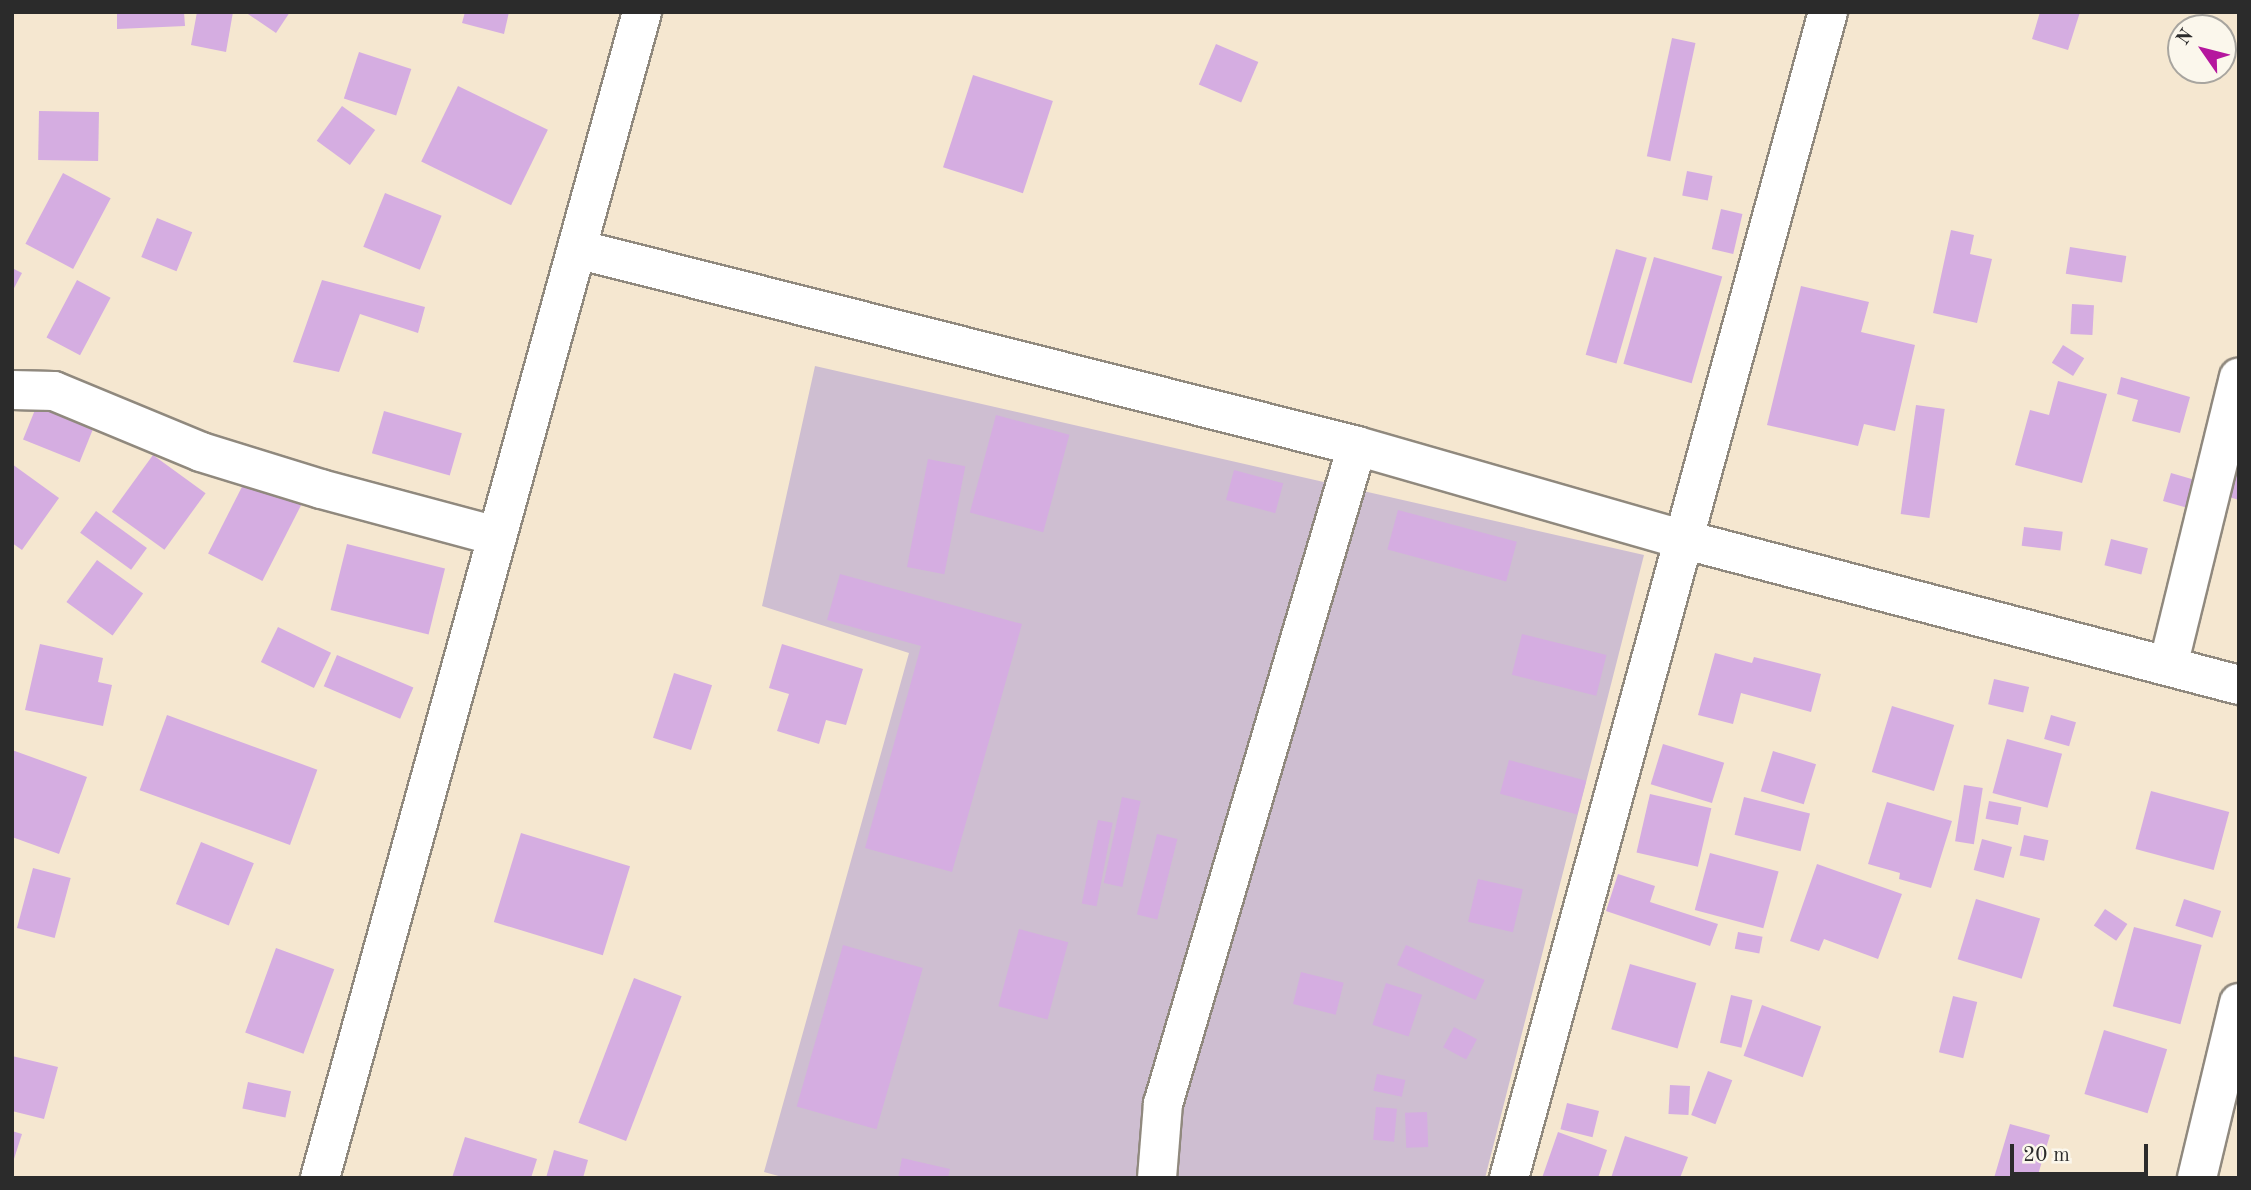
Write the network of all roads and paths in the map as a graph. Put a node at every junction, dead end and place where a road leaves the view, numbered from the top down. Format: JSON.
{"nodes":[{"id":1,"x":642,"y":12,"type":"edge"},
{"id":2,"x":1828,"y":12,"type":"edge"},
{"id":3,"x":577,"y":249,"type":"junction"},
{"id":4,"x":2239,"y":378,"type":"edge"},
{"id":5,"x":12,"y":390,"type":"edge"},
{"id":6,"x":1357,"y":446,"type":"junction"},
{"id":7,"x":496,"y":536,"type":"junction"},
{"id":8,"x":1682,"y":539,"type":"junction"},
{"id":9,"x":2168,"y":666,"type":"junction"},
{"id":10,"x":2239,"y":685,"type":"edge"},
{"id":11,"x":2239,"y":1003,"type":"edge"},
{"id":12,"x":320,"y":1178,"type":"edge"},
{"id":13,"x":1157,"y":1178,"type":"edge"},
{"id":14,"x":1509,"y":1178,"type":"edge"},
{"id":15,"x":2197,"y":1178,"type":"edge"}],
"edges":[{"from":1,"to":3,"type":"street"},
{"from":2,"to":8,"type":"street"},
{"from":3,"to":6,"type":"street"},
{"from":3,"to":7,"type":"street"},
{"from":4,"to":9,"type":"street"},
{"from":5,"to":7,"type":"street"},
{"from":6,"to":8,"type":"street"},
{"from":6,"to":13,"type":"street"},
{"from":7,"to":12,"type":"street"},
{"from":8,"to":9,"type":"street"},
{"from":8,"to":14,"type":"street"},
{"from":9,"to":10,"type":"street"},
{"from":11,"to":15,"type":"street"}]}
